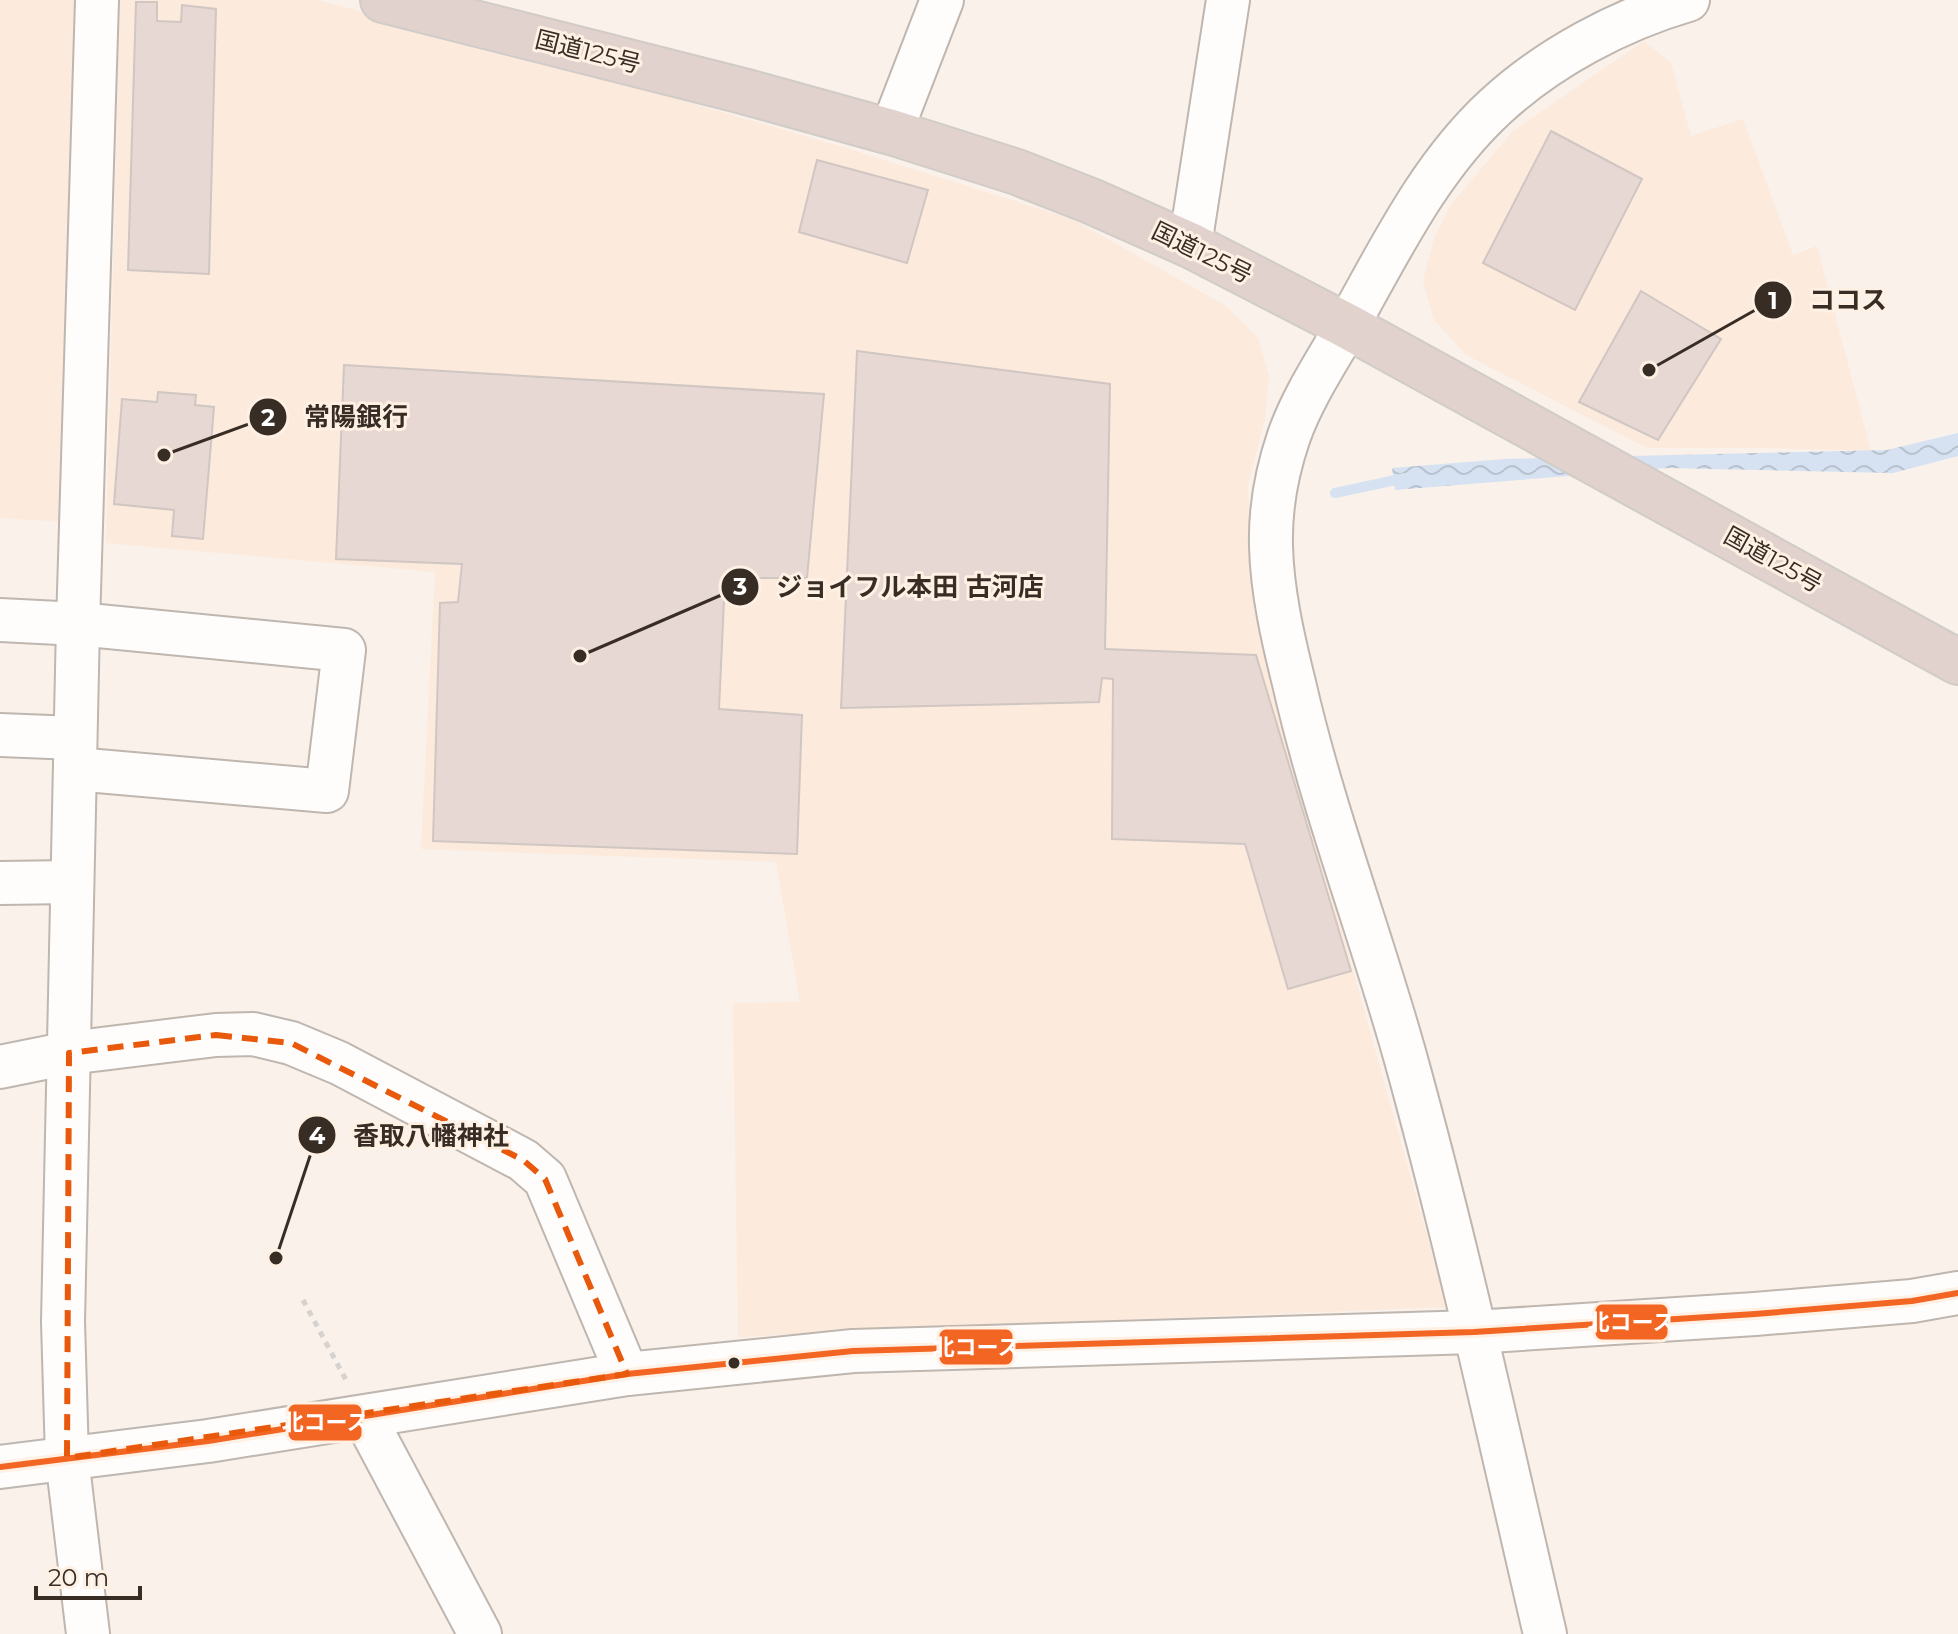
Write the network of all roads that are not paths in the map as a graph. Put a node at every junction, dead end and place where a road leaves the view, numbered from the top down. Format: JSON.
{"nodes":[{"id":1,"x":97,"y":0,"type":"edge"},
{"id":2,"x":383,"y":0,"type":"edge"},
{"id":3,"x":942,"y":0,"type":"edge"},
{"id":4,"x":1688,"y":0,"type":"edge"},
{"id":5,"x":1225,"y":1,"type":"edge"},
{"id":6,"x":891,"y":132,"type":"junction"},
{"id":7,"x":1190,"y":245,"type":"junction"},
{"id":8,"x":1347,"y":326,"type":"junction"},
{"id":9,"x":0,"y":620,"type":"edge"},
{"id":10,"x":78,"y":624,"type":"junction"},
{"id":11,"x":1958,"y":662,"type":"edge"},
{"id":12,"x":0,"y":735,"type":"edge"},
{"id":13,"x":75,"y":754,"type":"junction"},
{"id":14,"x":72,"y":882,"type":"junction"},
{"id":15,"x":0,"y":883,"type":"edge"},
{"id":16,"x":69,"y":1053,"type":"junction"},
{"id":17,"x":0,"y":1067,"type":"edge"},
{"id":18,"x":1958,"y":1293,"type":"edge"},
{"id":19,"x":1474,"y":1332,"type":"junction"},
{"id":20,"x":627,"y":1374,"type":"junction"},
{"id":21,"x":365,"y":1418,"type":"junction"},
{"id":22,"x":67,"y":1458,"type":"junction"},
{"id":23,"x":0,"y":1467,"type":"edge"},
{"id":24,"x":88,"y":1634,"type":"edge"},
{"id":25,"x":480,"y":1634,"type":"edge"},
{"id":26,"x":1545,"y":1634,"type":"edge"}],
"edges":[{"from":1,"to":10,"type":"street"},
{"from":2,"to":6,"type":"highway","name":"国道125号"},
{"from":3,"to":6,"type":"street"},
{"from":4,"to":8,"type":"street"},
{"from":5,"to":7,"type":"street"},
{"from":6,"to":7,"type":"highway","name":"国道125号"},
{"from":7,"to":8,"type":"highway","name":"国道125号"},
{"from":8,"to":11,"type":"highway","name":"国道125号"},
{"from":8,"to":19,"type":"street"},
{"from":9,"to":10,"type":"street"},
{"from":10,"to":13,"type":"street"},
{"from":10,"to":13,"type":"street"},
{"from":12,"to":13,"type":"street"},
{"from":13,"to":14,"type":"street"},
{"from":14,"to":15,"type":"street"},
{"from":14,"to":16,"type":"street"},
{"from":16,"to":17,"type":"street"},
{"from":16,"to":20,"type":"street"},
{"from":16,"to":22,"type":"street"},
{"from":18,"to":19,"type":"street"},
{"from":19,"to":20,"type":"street"},
{"from":19,"to":26,"type":"street"},
{"from":20,"to":21,"type":"street"},
{"from":21,"to":22,"type":"street"},
{"from":21,"to":25,"type":"street"},
{"from":22,"to":23,"type":"street"},
{"from":22,"to":24,"type":"street"}]}
